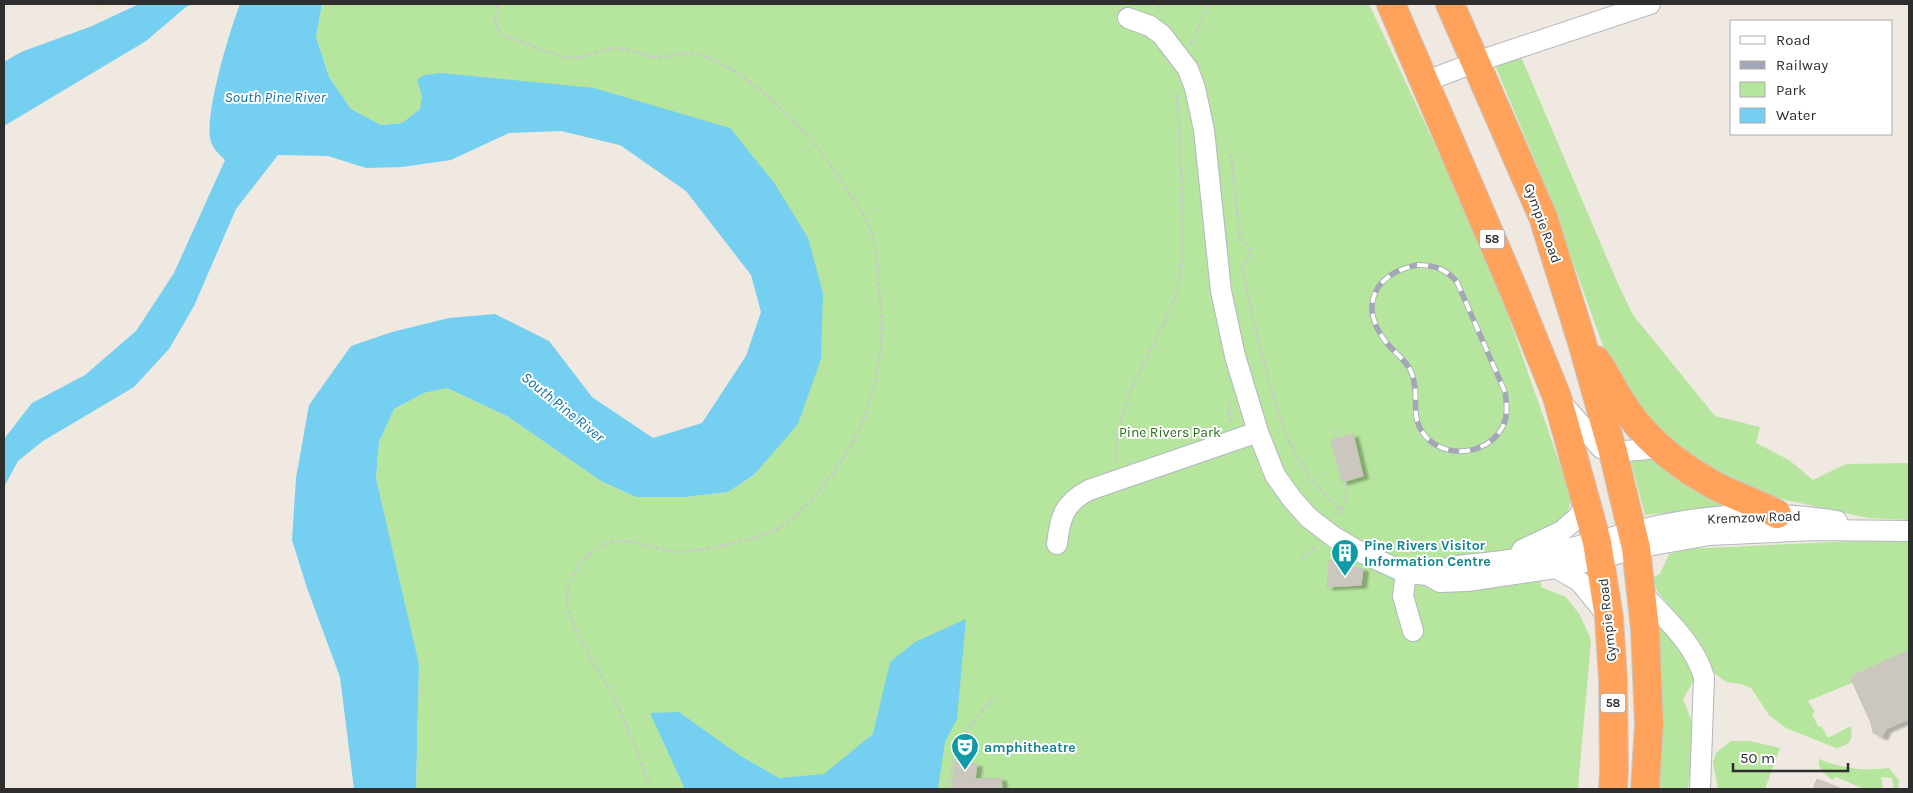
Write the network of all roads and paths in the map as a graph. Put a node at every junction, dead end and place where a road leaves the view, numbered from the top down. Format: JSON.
{"nodes":[{"id":1,"x":498,"y":4,"type":"edge"},
{"id":2,"x":1209,"y":4,"type":"edge"},
{"id":3,"x":1391,"y":4,"type":"edge"},
{"id":4,"x":1450,"y":4,"type":"edge"},
{"id":5,"x":1650,"y":4,"type":"edge"},
{"id":6,"x":1128,"y":18,"type":"dead end"},
{"id":7,"x":1182,"y":60,"type":"junction"},
{"id":8,"x":1476,"y":62,"type":"junction"},
{"id":9,"x":1424,"y":82,"type":"junction"},
{"id":10,"x":1231,"y":154,"type":"dead end"},
{"id":11,"x":1581,"y":339,"type":"junction"},
{"id":12,"x":1557,"y":397,"type":"junction"},
{"id":13,"x":1336,"y":430,"type":"dead end"},
{"id":14,"x":1258,"y":432,"type":"junction"},
{"id":15,"x":1661,"y":448,"type":"junction"},
{"id":16,"x":1613,"y":452,"type":"junction"},
{"id":17,"x":1121,"y":480,"type":"junction"},
{"id":18,"x":1587,"y":502,"type":"junction"},
{"id":19,"x":1342,"y":511,"type":"junction"},
{"id":20,"x":1776,"y":514,"type":"junction"},
{"id":21,"x":1883,"y":529,"type":"junction"},
{"id":22,"x":1327,"y":531,"type":"junction"},
{"id":23,"x":1909,"y":531,"type":"edge"},
{"id":24,"x":1634,"y":540,"type":"junction"},
{"id":25,"x":1057,"y":544,"type":"dead end"},
{"id":26,"x":1598,"y":551,"type":"junction"},
{"id":27,"x":1302,"y":558,"type":"dead end"},
{"id":28,"x":1509,"y":560,"type":"junction"},
{"id":29,"x":1556,"y":568,"type":"junction"},
{"id":30,"x":1406,"y":573,"type":"junction"},
{"id":31,"x":1428,"y":575,"type":"junction"},
{"id":32,"x":1641,"y":592,"type":"junction"},
{"id":33,"x":1609,"y":617,"type":"junction"},
{"id":34,"x":1414,"y":631,"type":"dead end"},
{"id":35,"x":995,"y":698,"type":"dead end"},
{"id":36,"x":651,"y":789,"type":"edge"},
{"id":37,"x":948,"y":789,"type":"edge"},
{"id":38,"x":1613,"y":789,"type":"edge"},
{"id":39,"x":1645,"y":789,"type":"edge"},
{"id":40,"x":1700,"y":789,"type":"edge"}],
"edges":[{"from":1,"to":36,"type":"path"},
{"from":2,"to":7,"type":"path"},
{"from":3,"to":9,"type":"highway","name":"Gympie Road","number":"58"},
{"from":4,"to":8,"type":"highway","name":"Gympie Road"},
{"from":5,"to":8,"type":"street"},
{"from":6,"to":7,"type":"street"},
{"from":7,"to":14,"type":"street"},
{"from":7,"to":17,"type":"path"},
{"from":8,"to":9,"type":"street"},
{"from":8,"to":11,"type":"highway","name":"Gympie Road"},
{"from":9,"to":12,"type":"highway","name":"Gympie Road","number":"58"},
{"from":10,"to":19,"type":"path"},
{"from":11,"to":15,"type":"highway"},
{"from":11,"to":16,"type":"highway","name":"Gympie Road"},
{"from":12,"to":16,"type":"street","name":"Gympie Road"},
{"from":12,"to":18,"type":"highway","name":"Gympie Road","number":"58"},
{"from":13,"to":19,"type":"path"},
{"from":14,"to":17,"type":"street"},
{"from":14,"to":22,"type":"street"},
{"from":15,"to":16,"type":"street"},
{"from":15,"to":20,"type":"highway"},
{"from":16,"to":24,"type":"highway","name":"Gympie Road"},
{"from":17,"to":25,"type":"street"},
{"from":18,"to":26,"type":"highway","name":"Gympie Road","number":"58"},
{"from":18,"to":28,"type":"street"},
{"from":19,"to":22,"type":"path"},
{"from":20,"to":21,"type":"street","name":"Kremzow Road"},
{"from":20,"to":24,"type":"street","name":"Kremzow Road"},
{"from":21,"to":23,"type":"street","name":"Kremzow Road"},
{"from":21,"to":24,"type":"street","name":"Kremzow Road"},
{"from":22,"to":27,"type":"path"},
{"from":22,"to":30,"type":"street"},
{"from":24,"to":26,"type":"street","name":"Kremzow Road"},
{"from":24,"to":32,"type":"highway","name":"Gympie Road"},
{"from":26,"to":28,"type":"street"},
{"from":26,"to":29,"type":"street"},
{"from":26,"to":33,"type":"highway","name":"Gympie Road","number":"58"},
{"from":28,"to":31,"type":"street"},
{"from":29,"to":31,"type":"street"},
{"from":29,"to":33,"type":"street"},
{"from":30,"to":31,"type":"street"},
{"from":30,"to":34,"type":"street"},
{"from":32,"to":39,"type":"highway","name":"Gympie Road"},
{"from":32,"to":40,"type":"street"},
{"from":33,"to":38,"type":"highway","name":"Gympie Road","number":"58"},
{"from":35,"to":37,"type":"path"}]}
